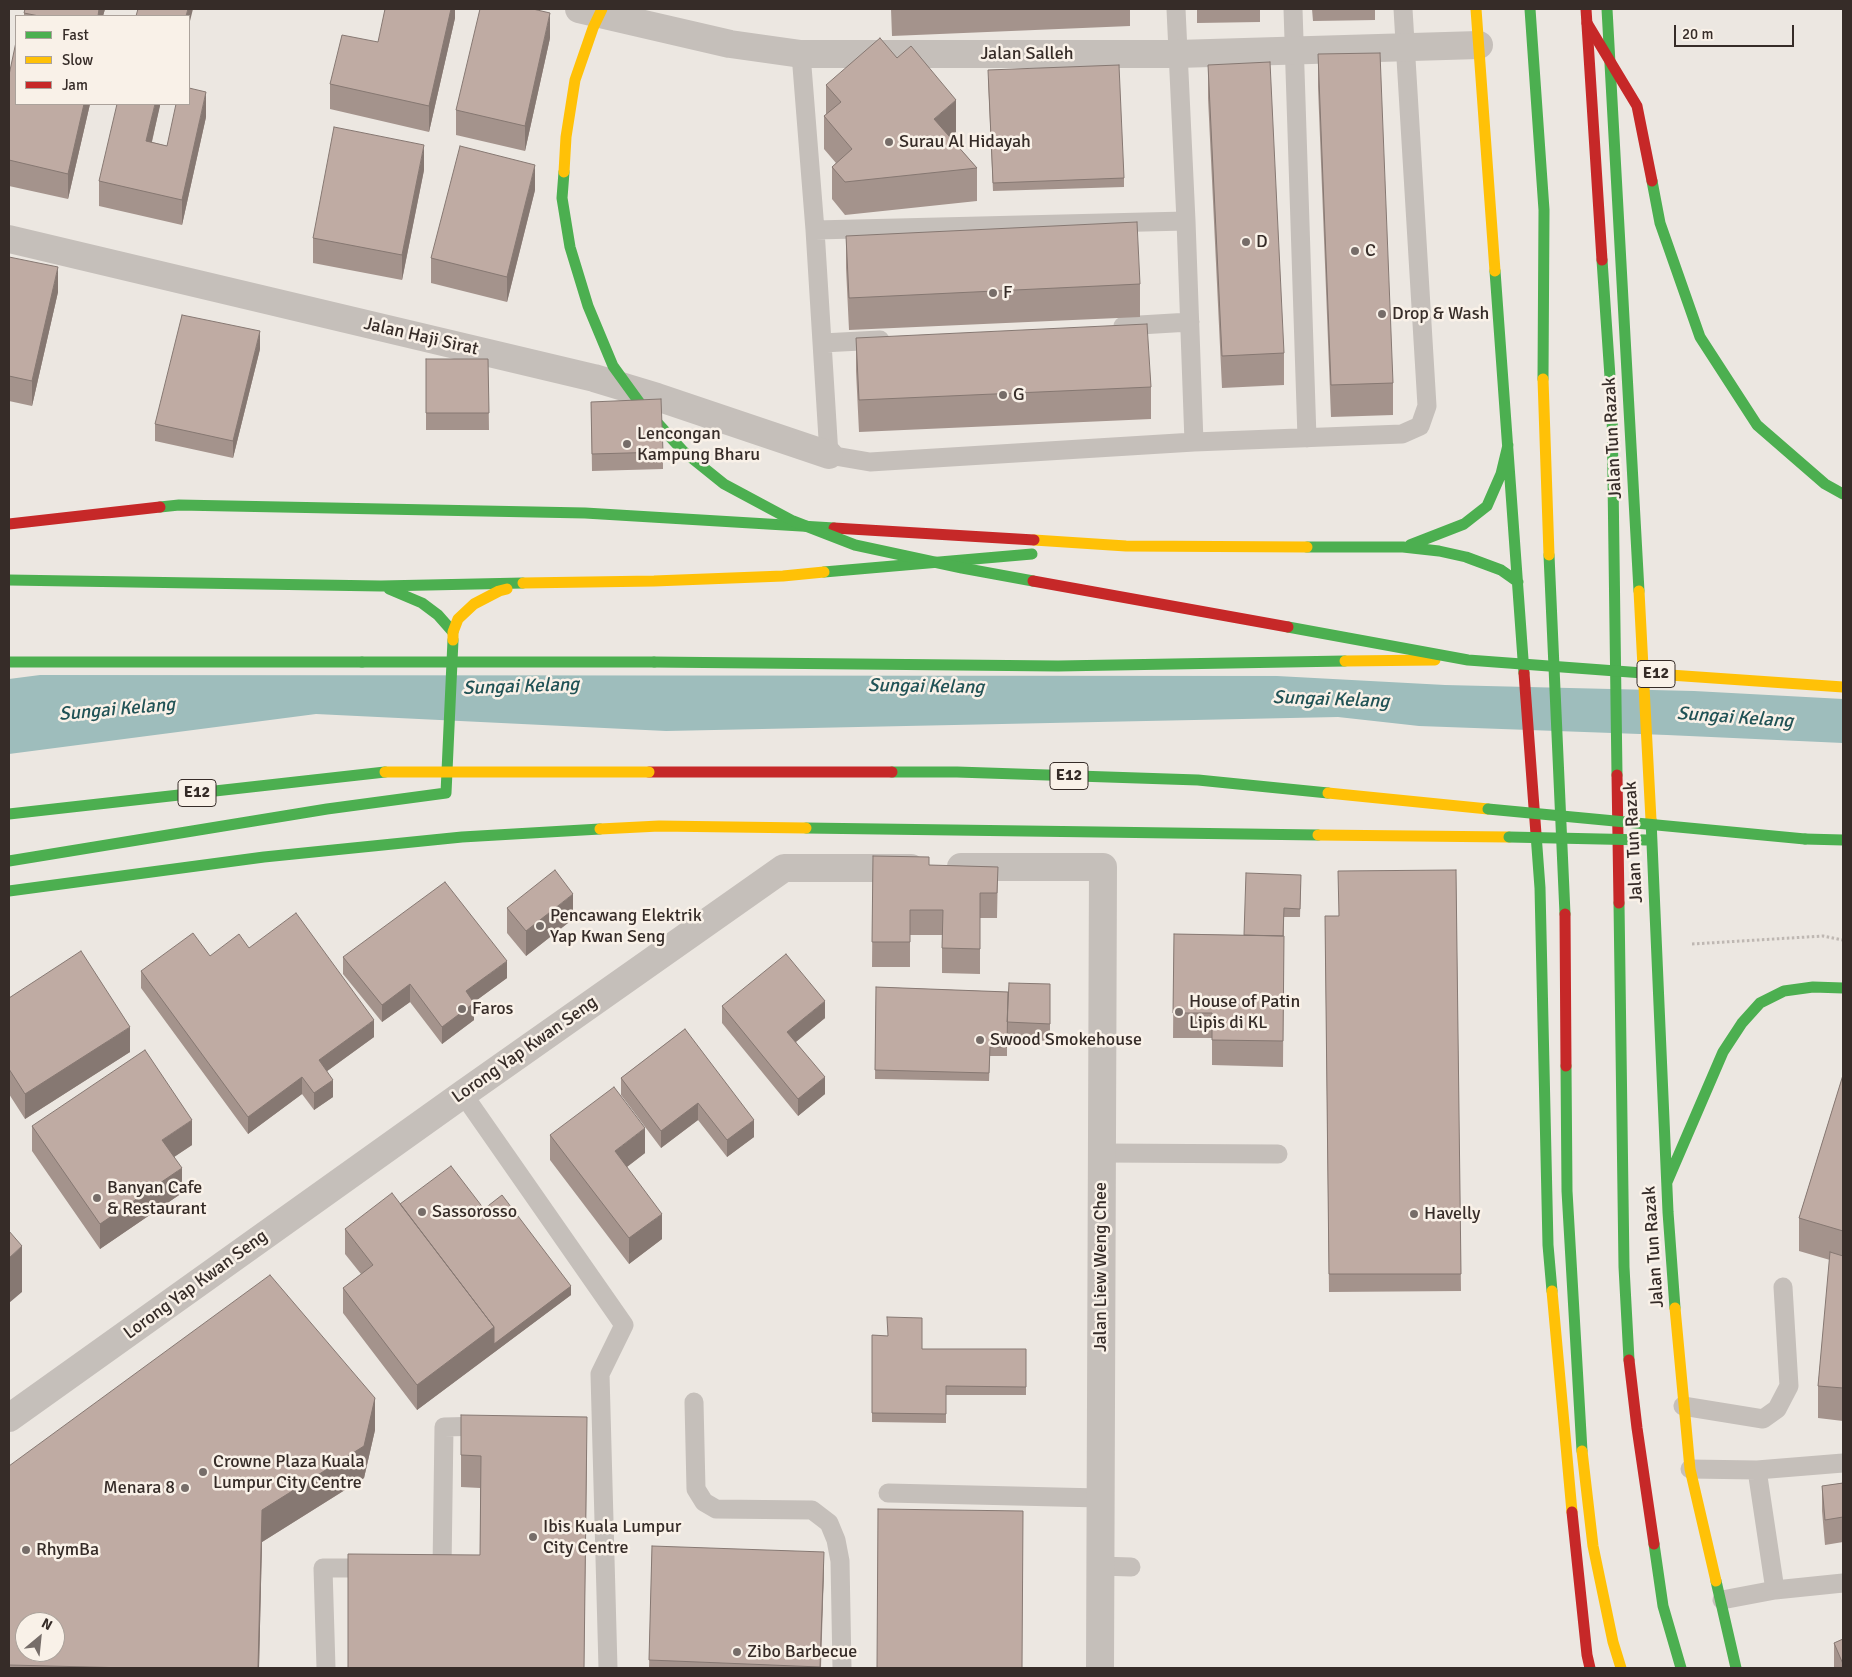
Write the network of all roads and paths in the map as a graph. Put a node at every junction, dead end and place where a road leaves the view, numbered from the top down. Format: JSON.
{"nodes":[{"id":1,"x":579,"y":9,"type":"edge"},
{"id":2,"x":602,"y":9,"type":"edge"},
{"id":3,"x":1176,"y":9,"type":"edge"},
{"id":4,"x":1293,"y":9,"type":"edge"},
{"id":5,"x":1403,"y":9,"type":"edge"},
{"id":6,"x":1476,"y":9,"type":"edge"},
{"id":7,"x":1530,"y":9,"type":"edge"},
{"id":8,"x":1586,"y":9,"type":"edge"},
{"id":9,"x":1607,"y":9,"type":"edge"},
{"id":10,"x":1587,"y":23,"type":"junction"},
{"id":11,"x":1479,"y":46,"type":"junction"},
{"id":12,"x":1405,"y":47,"type":"junction"},
{"id":13,"x":1295,"y":50,"type":"junction"},
{"id":14,"x":801,"y":54,"type":"junction"},
{"id":15,"x":1177,"y":54,"type":"junction"},
{"id":16,"x":1186,"y":221,"type":"junction"},
{"id":17,"x":815,"y":230,"type":"junction"},
{"id":18,"x":9,"y":239,"type":"edge"},
{"id":19,"x":1190,"y":322,"type":"junction"},
{"id":20,"x":1100,"y":327,"type":"edge"},
{"id":21,"x":902,"y":338,"type":"edge"},
{"id":22,"x":822,"y":343,"type":"junction"},
{"id":23,"x":1306,"y":438,"type":"junction"},
{"id":24,"x":1194,"y":442,"type":"junction"},
{"id":25,"x":1508,"y":445,"type":"junction"},
{"id":26,"x":829,"y":454,"type":"junction"},
{"id":27,"x":1843,"y":494,"type":"edge"},
{"id":28,"x":9,"y":524,"type":"edge"},
{"id":29,"x":1126,"y":546,"type":"junction"},
{"id":30,"x":1404,"y":547,"type":"junction"},
{"id":31,"x":9,"y":580,"type":"edge"},
{"id":32,"x":1518,"y":582,"type":"junction"},
{"id":33,"x":529,"y":583,"type":"junction"},
{"id":34,"x":381,"y":586,"type":"junction"},
{"id":35,"x":453,"y":632,"type":"junction"},
{"id":36,"x":1468,"y":660,"type":"junction"},
{"id":37,"x":9,"y":662,"type":"edge"},
{"id":38,"x":1843,"y":687,"type":"edge"},
{"id":39,"x":9,"y":814,"type":"edge"},
{"id":40,"x":1805,"y":838,"type":"junction"},
{"id":41,"x":1690,"y":839,"type":"dead end"},
{"id":42,"x":1662,"y":840,"type":"dead end"},
{"id":43,"x":1843,"y":840,"type":"edge"},
{"id":44,"x":9,"y":862,"type":"edge"},
{"id":45,"x":1103,"y":867,"type":"joint"},
{"id":46,"x":9,"y":891,"type":"edge"},
{"id":47,"x":1843,"y":940,"type":"edge"},
{"id":48,"x":1684,"y":945,"type":"dead end"},
{"id":49,"x":1843,"y":988,"type":"edge"},
{"id":50,"x":463,"y":1094,"type":"junction"},
{"id":51,"x":1102,"y":1153,"type":"junction"},
{"id":52,"x":1278,"y":1154,"type":"dead end"},
{"id":53,"x":1667,"y":1182,"type":"junction"},
{"id":54,"x":1783,"y":1288,"type":"dead end"},
{"id":55,"x":694,"y":1402,"type":"dead end"},
{"id":56,"x":1683,"y":1406,"type":"junction"},
{"id":57,"x":9,"y":1418,"type":"edge"},
{"id":58,"x":501,"y":1426,"type":"edge"},
{"id":59,"x":1843,"y":1464,"type":"edge"},
{"id":60,"x":1690,"y":1469,"type":"junction"},
{"id":61,"x":1757,"y":1470,"type":"junction"},
{"id":62,"x":888,"y":1493,"type":"dead end"},
{"id":63,"x":1100,"y":1498,"type":"junction"},
{"id":64,"x":1100,"y":1566,"type":"junction"},
{"id":65,"x":1131,"y":1567,"type":"dead end"},
{"id":66,"x":392,"y":1568,"type":"edge"},
{"id":67,"x":412,"y":1568,"type":"edge"},
{"id":68,"x":1843,"y":1583,"type":"edge"},
{"id":69,"x":1775,"y":1590,"type":"junction"},
{"id":70,"x":1722,"y":1600,"type":"junction"},
{"id":71,"x":326,"y":1668,"type":"edge"},
{"id":72,"x":608,"y":1668,"type":"edge"},
{"id":73,"x":842,"y":1668,"type":"edge"},
{"id":74,"x":1100,"y":1668,"type":"edge"},
{"id":75,"x":1590,"y":1668,"type":"edge"},
{"id":76,"x":1621,"y":1668,"type":"edge"},
{"id":77,"x":1681,"y":1668,"type":"edge"},
{"id":78,"x":1736,"y":1668,"type":"edge"}],
"edges":[{"from":1,"to":14,"type":"street","name":"Jalan Salleh"},
{"from":2,"to":36,"type":"main road","bridge":true},
{"from":3,"to":15,"type":"lane"},
{"from":4,"to":13,"type":"lane"},
{"from":5,"to":12,"type":"lane"},
{"from":6,"to":11,"type":"main road"},
{"from":7,"to":76,"type":"main road","bridge":true},
{"from":8,"to":10,"type":"main road","name":"Jalan Tun Razak"},
{"from":9,"to":53,"type":"main road","name":"Jalan Tun Razak","bridge":true},
{"from":10,"to":27,"type":"main road","bridge":true},
{"from":10,"to":77,"type":"main road","name":"Jalan Tun Razak","bridge":true},
{"from":11,"to":12,"type":"street","name":"Jalan Salleh"},
{"from":11,"to":25,"type":"main road"},
{"from":12,"to":13,"type":"street","name":"Jalan Salleh"},
{"from":12,"to":23,"type":"lane"},
{"from":13,"to":15,"type":"street","name":"Jalan Salleh"},
{"from":13,"to":23,"type":"lane"},
{"from":14,"to":15,"type":"street","name":"Jalan Salleh"},
{"from":14,"to":17,"type":"lane"},
{"from":15,"to":16,"type":"lane"},
{"from":16,"to":17,"type":"lane"},
{"from":16,"to":19,"type":"lane"},
{"from":17,"to":22,"type":"lane"},
{"from":18,"to":26,"type":"street","name":"Jalan Haji Sirat"},
{"from":19,"to":20,"type":"lane"},
{"from":19,"to":24,"type":"lane"},
{"from":21,"to":22,"type":"lane"},
{"from":22,"to":26,"type":"lane"},
{"from":23,"to":24,"type":"lane"},
{"from":24,"to":26,"type":"lane"},
{"from":25,"to":30,"type":"main road"},
{"from":25,"to":32,"type":"main road"},
{"from":28,"to":29,"type":"main road","bridge":true},
{"from":29,"to":30,"type":"main road"},
{"from":29,"to":33,"type":"main road","bridge":true},
{"from":30,"to":32,"type":"main road"},
{"from":31,"to":34,"type":"main road"},
{"from":32,"to":75,"type":"main road","bridge":true},
{"from":33,"to":34,"type":"main road"},
{"from":33,"to":35,"type":"main road"},
{"from":34,"to":35,"type":"main road"},
{"from":35,"to":44,"type":"main road","bridge":true},
{"from":36,"to":37,"type":"main road","number":"E12","bridge":true},
{"from":36,"to":38,"type":"main road","number":"E12","bridge":true},
{"from":39,"to":40,"type":"main road","number":"E12","bridge":true},
{"from":40,"to":41,"type":"main road","bridge":true},
{"from":40,"to":43,"type":"main road","number":"E12"},
{"from":42,"to":46,"type":"main road","bridge":true},
{"from":45,"to":50,"type":"street","name":"Lorong Yap Kwan Seng"},
{"from":45,"to":51,"type":"street","name":"Jalan Liew Weng Chee"},
{"from":47,"to":48,"type":"path"},
{"from":49,"to":53,"type":"main road"},
{"from":50,"to":57,"type":"street","name":"Lorong Yap Kwan Seng"},
{"from":50,"to":72,"type":"lane"},
{"from":51,"to":52,"type":"lane"},
{"from":51,"to":63,"type":"street","name":"Jalan Liew Weng Chee"},
{"from":53,"to":56,"type":"main road","name":"Jalan Tun Razak"},
{"from":54,"to":56,"type":"lane"},
{"from":55,"to":73,"type":"lane"},
{"from":56,"to":60,"type":"main road","name":"Jalan Tun Razak"},
{"from":58,"to":67,"type":"lane"},
{"from":59,"to":61,"type":"lane"},
{"from":60,"to":61,"type":"lane"},
{"from":60,"to":70,"type":"main road","name":"Jalan Tun Razak"},
{"from":61,"to":69,"type":"lane"},
{"from":62,"to":63,"type":"lane"},
{"from":63,"to":64,"type":"street","name":"Jalan Liew Weng Chee"},
{"from":64,"to":65,"type":"lane"},
{"from":64,"to":74,"type":"street","name":"Jalan Liew Weng Chee"},
{"from":66,"to":71,"type":"lane"},
{"from":68,"to":69,"type":"lane"},
{"from":69,"to":70,"type":"lane"},
{"from":70,"to":78,"type":"main road","name":"Jalan Tun Razak"}]}
